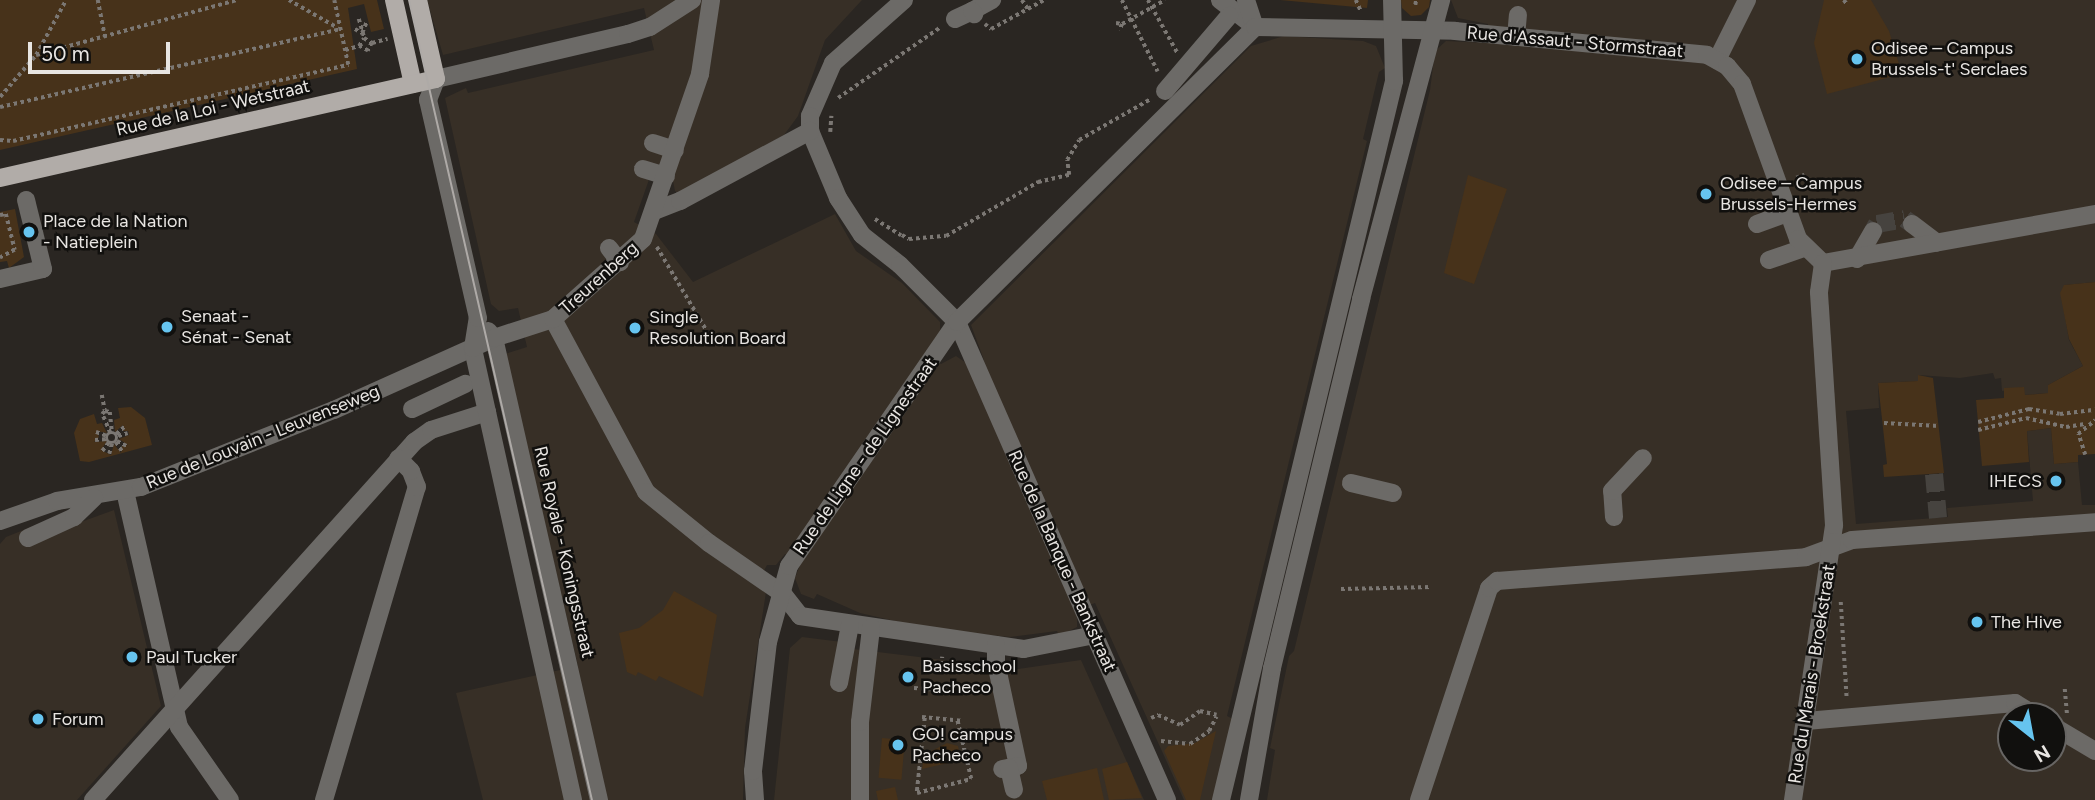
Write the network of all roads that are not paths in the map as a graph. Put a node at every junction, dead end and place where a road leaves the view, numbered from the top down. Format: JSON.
{"nodes":[{"id":1,"x":394,"y":0,"type":"edge"},
{"id":2,"x":418,"y":0,"type":"edge"},
{"id":3,"x":692,"y":0,"type":"edge"},
{"id":4,"x":711,"y":0,"type":"edge"},
{"id":5,"x":904,"y":0,"type":"edge"},
{"id":6,"x":992,"y":0,"type":"edge"},
{"id":7,"x":1246,"y":0,"type":"edge"},
{"id":8,"x":1441,"y":0,"type":"edge"},
{"id":9,"x":1746,"y":0,"type":"edge"},
{"id":10,"x":1400,"y":3,"type":"edge"},
{"id":11,"x":1519,"y":7,"type":"edge"},
{"id":12,"x":1225,"y":9,"type":"edge"},
{"id":13,"x":955,"y":19,"type":"road end"},
{"id":14,"x":1255,"y":26,"type":"junction"},
{"id":15,"x":1395,"y":29,"type":"junction"},
{"id":16,"x":1432,"y":31,"type":"junction"},
{"id":17,"x":1516,"y":37,"type":"junction"},
{"id":18,"x":1717,"y":60,"type":"junction"},
{"id":19,"x":436,"y":79,"type":"junction"},
{"id":20,"x":413,"y":84,"type":"junction"},
{"id":21,"x":1161,"y":85,"type":"road end"},
{"id":22,"x":428,"y":100,"type":"junction"},
{"id":23,"x":810,"y":131,"type":"junction"},
{"id":24,"x":653,"y":143,"type":"dead end"},
{"id":25,"x":675,"y":150,"type":"junction"},
{"id":26,"x":643,"y":169,"type":"dead end"},
{"id":27,"x":666,"y":176,"type":"junction"},
{"id":28,"x":0,"y":178,"type":"edge"},
{"id":29,"x":26,"y":200,"type":"dead end"},
{"id":30,"x":654,"y":211,"type":"junction"},
{"id":31,"x":1788,"y":213,"type":"junction"},
{"id":32,"x":2095,"y":214,"type":"edge"},
{"id":33,"x":1757,"y":224,"type":"dead end"},
{"id":34,"x":1912,"y":224,"type":"tunnel mouth"},
{"id":35,"x":1873,"y":231,"type":"tunnel mouth"},
{"id":36,"x":1937,"y":243,"type":"junction"},
{"id":37,"x":1803,"y":248,"type":"junction"},
{"id":38,"x":1769,"y":260,"type":"dead end"},
{"id":39,"x":1857,"y":260,"type":"junction"},
{"id":40,"x":1823,"y":263,"type":"junction"},
{"id":41,"x":0,"y":279,"type":"edge"},
{"id":42,"x":554,"y":318,"type":"junction"},
{"id":43,"x":957,"y":321,"type":"junction"},
{"id":44,"x":482,"y":343,"type":"junction"},
{"id":45,"x":465,"y":384,"type":"dead end"},
{"id":46,"x":412,"y":409,"type":"dead end"},
{"id":47,"x":487,"y":412,"type":"junction"},
{"id":48,"x":398,"y":458,"type":"junction"},
{"id":49,"x":1643,"y":458,"type":"dead end"},
{"id":50,"x":1351,"y":483,"type":"dead end"},
{"id":51,"x":125,"y":491,"type":"junction"},
{"id":52,"x":1392,"y":493,"type":"dead end"},
{"id":53,"x":94,"y":498,"type":"junction"},
{"id":54,"x":1614,"y":517,"type":"dead end"},
{"id":55,"x":1,"y":518,"type":"edge"},
{"id":56,"x":2095,"y":522,"type":"edge"},
{"id":57,"x":28,"y":538,"type":"dead end"},
{"id":58,"x":1831,"y":548,"type":"junction"},
{"id":59,"x":783,"y":594,"type":"junction"},
{"id":60,"x":850,"y":625,"type":"junction"},
{"id":61,"x":871,"y":628,"type":"junction"},
{"id":62,"x":1095,"y":635,"type":"junction"},
{"id":63,"x":996,"y":645,"type":"junction"},
{"id":64,"x":839,"y":683,"type":"dead end"},
{"id":65,"x":1997,"y":705,"type":"edge"},
{"id":66,"x":174,"y":709,"type":"junction"},
{"id":67,"x":1806,"y":721,"type":"junction"},
{"id":68,"x":2067,"y":732,"type":"edge"},
{"id":69,"x":2095,"y":751,"type":"edge"},
{"id":70,"x":1014,"y":789,"type":"dead end"},
{"id":71,"x":93,"y":800,"type":"edge"},
{"id":72,"x":230,"y":800,"type":"edge"},
{"id":73,"x":324,"y":800,"type":"edge"},
{"id":74,"x":573,"y":800,"type":"edge"},
{"id":75,"x":599,"y":800,"type":"edge"},
{"id":76,"x":755,"y":800,"type":"edge"},
{"id":77,"x":860,"y":800,"type":"edge"},
{"id":78,"x":1167,"y":800,"type":"edge"},
{"id":79,"x":1221,"y":800,"type":"edge"},
{"id":80,"x":1249,"y":800,"type":"edge"},
{"id":81,"x":1419,"y":800,"type":"edge"},
{"id":82,"x":1793,"y":800,"type":"edge"}],
"edges":[{"from":1,"to":20,"type":"main road"},
{"from":2,"to":19,"type":"main road"},
{"from":3,"to":19,"type":"street"},
{"from":4,"to":25,"type":"street","name":"Treurenberg"},
{"from":5,"to":23,"type":"street"},
{"from":6,"to":13,"type":"street"},
{"from":7,"to":14,"type":"street"},
{"from":8,"to":16,"type":"street"},
{"from":9,"to":18,"type":"street"},
{"from":10,"to":15,"type":"street"},
{"from":11,"to":17,"type":"street"},
{"from":12,"to":14,"type":"street"},
{"from":12,"to":21,"type":"street"},
{"from":14,"to":15,"type":"street","name":"Rue d'Assaut - Stormstraat"},
{"from":14,"to":43,"type":"street","name":"Rue de Ligne - de Lignestraat"},
{"from":15,"to":16,"type":"street","name":"Rue d'Assaut - Stormstraat"},
{"from":15,"to":79,"type":"street"},
{"from":16,"to":17,"type":"street","name":"Rue d'Assaut - Stormstraat"},
{"from":16,"to":80,"type":"street"},
{"from":17,"to":18,"type":"street","name":"Rue d'Assaut - Stormstraat"},
{"from":18,"to":31,"type":"street"},
{"from":19,"to":20,"type":"main road","name":"Rue de la Loi - Wetstraat"},
{"from":19,"to":22,"type":"street"},
{"from":20,"to":22,"type":"street"},
{"from":20,"to":28,"type":"main road","name":"Rue de la Loi - Wetstraat"},
{"from":22,"to":44,"type":"street","name":"Rue Royale - Koningsstraat"},
{"from":23,"to":30,"type":"street"},
{"from":23,"to":43,"type":"street"},
{"from":24,"to":25,"type":"street"},
{"from":25,"to":27,"type":"street","name":"Treurenberg"},
{"from":26,"to":27,"type":"street"},
{"from":27,"to":30,"type":"street","name":"Treurenberg"},
{"from":29,"to":41,"type":"street"},
{"from":30,"to":42,"type":"street","name":"Treurenberg"},
{"from":31,"to":33,"type":"street"},
{"from":31,"to":37,"type":"street"},
{"from":32,"to":36,"type":"street"},
{"from":34,"to":36,"type":"street"},
{"from":35,"to":39,"type":"street"},
{"from":36,"to":39,"type":"street"},
{"from":37,"to":38,"type":"street"},
{"from":37,"to":40,"type":"street"},
{"from":39,"to":40,"type":"street"},
{"from":40,"to":58,"type":"street","name":"Rue du Marais - Broekstraat"},
{"from":42,"to":44,"type":"street","name":"Treurenberg"},
{"from":42,"to":59,"type":"street"},
{"from":43,"to":59,"type":"street","name":"Rue de Ligne - de Lignestraat"},
{"from":43,"to":62,"type":"street","name":"Rue de la Banque - Bankstraat"},
{"from":44,"to":47,"type":"street","name":"Rue Royale - Koningsstraat"},
{"from":44,"to":51,"type":"street","name":"Rue de Louvain - Leuvenseweg"},
{"from":44,"to":75,"type":"street","name":"Rue Royale - Koningsstraat"},
{"from":45,"to":46,"type":"street"},
{"from":47,"to":48,"type":"street"},
{"from":47,"to":74,"type":"street","name":"Rue Royale - Koningsstraat"},
{"from":48,"to":66,"type":"street"},
{"from":48,"to":73,"type":"street"},
{"from":49,"to":54,"type":"street"},
{"from":50,"to":52,"type":"street"},
{"from":51,"to":53,"type":"street","name":"Rue de Louvain - Leuvenseweg"},
{"from":51,"to":66,"type":"street"},
{"from":53,"to":55,"type":"street","name":"Rue de Louvain - Leuvenseweg"},
{"from":53,"to":57,"type":"street"},
{"from":56,"to":58,"type":"street"},
{"from":58,"to":67,"type":"street","name":"Rue du Marais - Broekstraat"},
{"from":58,"to":81,"type":"street"},
{"from":59,"to":60,"type":"street"},
{"from":59,"to":76,"type":"street","name":"Rue de Ligne - de Lignestraat"},
{"from":60,"to":61,"type":"street"},
{"from":60,"to":64,"type":"street"},
{"from":61,"to":63,"type":"street"},
{"from":61,"to":77,"type":"street"},
{"from":62,"to":63,"type":"street"},
{"from":62,"to":78,"type":"street","name":"Rue de la Banque - Bankstraat"},
{"from":63,"to":70,"type":"street"},
{"from":65,"to":67,"type":"street"},
{"from":66,"to":71,"type":"street"},
{"from":66,"to":72,"type":"street"},
{"from":67,"to":82,"type":"street","name":"Rue du Marais - Broekstraat"},
{"from":68,"to":69,"type":"street"}]}
